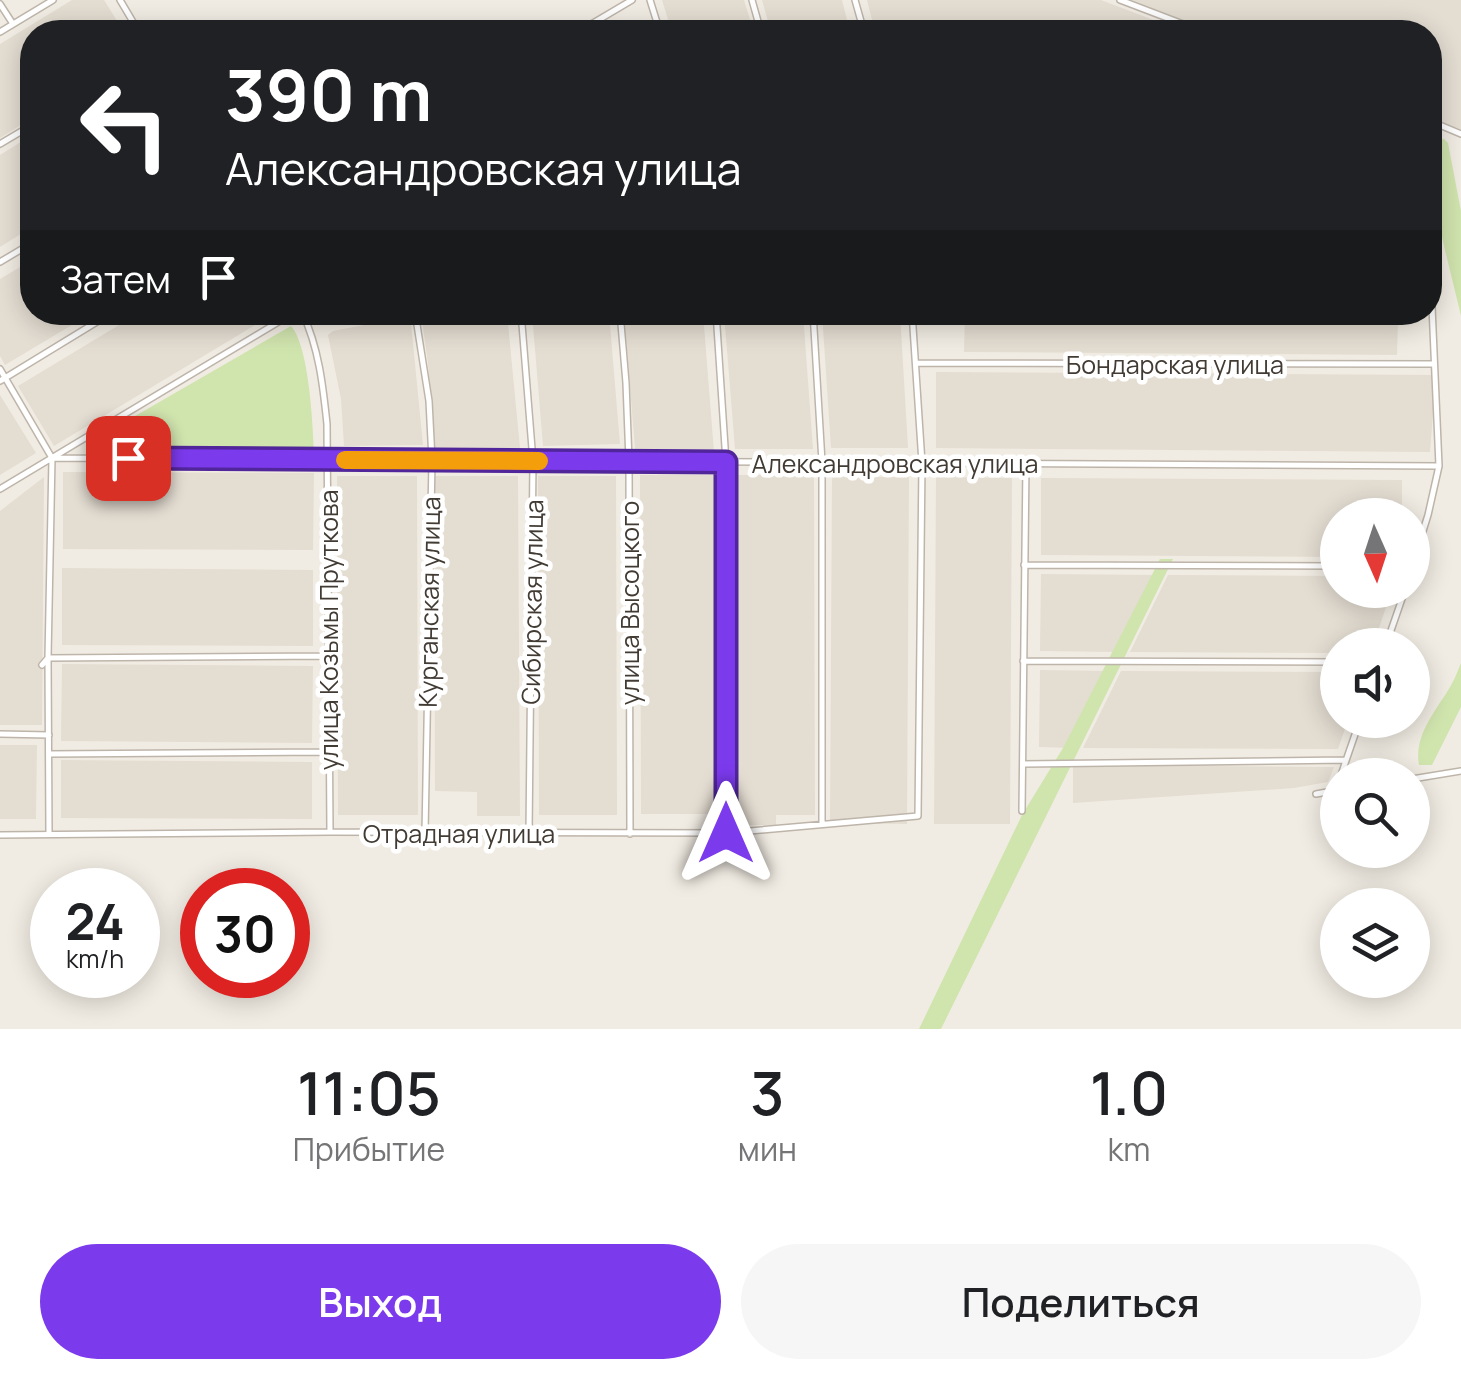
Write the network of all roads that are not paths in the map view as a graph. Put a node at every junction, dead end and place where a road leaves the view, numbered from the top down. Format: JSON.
{"nodes":[{"id":1,"x":53,"y":0,"type":"edge"},
{"id":2,"x":632,"y":0,"type":"edge"},
{"id":3,"x":1120,"y":0,"type":"edge"},
{"id":4,"x":0,"y":4,"type":"edge"},
{"id":5,"x":598,"y":20,"type":"edge"},
{"id":6,"x":1172,"y":20,"type":"edge"},
{"id":7,"x":13,"y":24,"type":"junction"},
{"id":8,"x":0,"y":32,"type":"edge"},
{"id":9,"x":91,"y":325,"type":"edge"},
{"id":10,"x":276,"y":325,"type":"edge"},
{"id":11,"x":307,"y":325,"type":"edge"},
{"id":12,"x":418,"y":325,"type":"edge"},
{"id":13,"x":522,"y":325,"type":"edge"},
{"id":14,"x":621,"y":325,"type":"edge"},
{"id":15,"x":717,"y":325,"type":"edge"},
{"id":16,"x":814,"y":325,"type":"edge"},
{"id":17,"x":913,"y":325,"type":"edge"},
{"id":18,"x":1433,"y":325,"type":"edge"},
{"id":19,"x":917,"y":363,"type":"junction"},
{"id":20,"x":1434,"y":364,"type":"junction"},
{"id":21,"x":0,"y":369,"type":"edge"},
{"id":22,"x":2,"y":379,"type":"edge"},
{"id":23,"x":52,"y":458,"type":"junction"},
{"id":24,"x":327,"y":459,"type":"junction"},
{"id":25,"x":432,"y":460,"type":"junction"},
{"id":26,"x":533,"y":460,"type":"junction"},
{"id":27,"x":629,"y":461,"type":"junction"},
{"id":28,"x":726,"y":462,"type":"junction"},
{"id":29,"x":822,"y":462,"type":"junction"},
{"id":30,"x":922,"y":463,"type":"junction"},
{"id":31,"x":1026,"y":464,"type":"junction"},
{"id":32,"x":1438,"y":466,"type":"junction"},
{"id":33,"x":0,"y":490,"type":"edge"},
{"id":34,"x":1430,"y":505,"type":"edge"},
{"id":35,"x":1024,"y":565,"type":"junction"},
{"id":36,"x":1320,"y":566,"type":"edge"},
{"id":37,"x":328,"y":656,"type":"junction"},
{"id":38,"x":48,"y":658,"type":"junction"},
{"id":39,"x":1023,"y":661,"type":"junction"},
{"id":40,"x":1320,"y":662,"type":"edge"},
{"id":41,"x":42,"y":665,"type":"dead end"},
{"id":42,"x":0,"y":734,"type":"edge"},
{"id":43,"x":49,"y":735,"type":"junction"},
{"id":44,"x":329,"y":752,"type":"junction"},
{"id":45,"x":49,"y":754,"type":"junction"},
{"id":46,"x":1320,"y":760,"type":"edge"},
{"id":47,"x":1023,"y":764,"type":"junction"},
{"id":48,"x":1461,"y":771,"type":"edge"},
{"id":49,"x":1430,"y":775,"type":"edge"},
{"id":50,"x":1320,"y":793,"type":"edge"},
{"id":51,"x":1316,"y":794,"type":"dead end"},
{"id":52,"x":1022,"y":811,"type":"dead end"},
{"id":53,"x":822,"y":823,"type":"junction"},
{"id":54,"x":330,"y":832,"type":"junction"},
{"id":55,"x":425,"y":833,"type":"junction"},
{"id":56,"x":529,"y":833,"type":"junction"},
{"id":57,"x":726,"y":833,"type":"junction"},
{"id":58,"x":49,"y":834,"type":"junction"},
{"id":59,"x":630,"y":834,"type":"junction"},
{"id":60,"x":0,"y":835,"type":"edge"}],
"edges":[{"from":1,"to":7,"type":"street"},
{"from":2,"to":5,"type":"street"},
{"from":3,"to":6,"type":"street"},
{"from":4,"to":7,"type":"street"},
{"from":7,"to":8,"type":"street"},
{"from":9,"to":22,"type":"street"},
{"from":10,"to":23,"type":"street"},
{"from":11,"to":24,"type":"street","name":"улица Козьмы Пруткова"},
{"from":12,"to":25,"type":"street","name":"Курганская улица"},
{"from":13,"to":26,"type":"street","name":"Сибирская улица"},
{"from":14,"to":27,"type":"street","name":"улица Высоцкого"},
{"from":15,"to":28,"type":"street"},
{"from":16,"to":29,"type":"street"},
{"from":17,"to":19,"type":"street"},
{"from":18,"to":20,"type":"street"},
{"from":19,"to":20,"type":"street","name":"Бондарская улица"},
{"from":19,"to":30,"type":"street"},
{"from":20,"to":32,"type":"street"},
{"from":21,"to":22,"type":"street"},
{"from":22,"to":23,"type":"street"},
{"from":23,"to":24,"type":"street","name":"Александровская улица"},
{"from":23,"to":33,"type":"street"},
{"from":23,"to":38,"type":"street"},
{"from":24,"to":25,"type":"street","name":"Александровская улица"},
{"from":24,"to":37,"type":"street","name":"улица Козьмы Пруткова"},
{"from":25,"to":26,"type":"street","name":"Александровская улица"},
{"from":25,"to":55,"type":"street","name":"Курганская улица"},
{"from":26,"to":27,"type":"street","name":"Александровская улица"},
{"from":26,"to":56,"type":"street","name":"Сибирская улица"},
{"from":27,"to":28,"type":"street","name":"Александровская улица"},
{"from":27,"to":59,"type":"street","name":"улица Высоцкого"},
{"from":28,"to":29,"type":"street","name":"Александровская улица"},
{"from":28,"to":57,"type":"street"},
{"from":29,"to":30,"type":"street","name":"Александровская улица"},
{"from":29,"to":53,"type":"street"},
{"from":30,"to":31,"type":"street","name":"Александровская улица"},
{"from":30,"to":53,"type":"street","name":"Отрадная улица"},
{"from":31,"to":32,"type":"street","name":"Александровская улица"},
{"from":31,"to":35,"type":"street"},
{"from":32,"to":34,"type":"street"},
{"from":35,"to":36,"type":"street"},
{"from":35,"to":39,"type":"street"},
{"from":37,"to":38,"type":"street"},
{"from":37,"to":44,"type":"street","name":"улица Козьмы Пруткова"},
{"from":38,"to":41,"type":"street"},
{"from":38,"to":43,"type":"street"},
{"from":39,"to":40,"type":"street"},
{"from":39,"to":47,"type":"street"},
{"from":42,"to":43,"type":"street"},
{"from":43,"to":45,"type":"street"},
{"from":44,"to":45,"type":"street"},
{"from":44,"to":54,"type":"street","name":"улица Козьмы Пруткова"},
{"from":45,"to":58,"type":"street"},
{"from":46,"to":47,"type":"street"},
{"from":47,"to":52,"type":"street"},
{"from":48,"to":49,"type":"street"},
{"from":50,"to":51,"type":"street"},
{"from":53,"to":57,"type":"street","name":"Отрадная улица"},
{"from":54,"to":55,"type":"street","name":"Отрадная улица"},
{"from":54,"to":58,"type":"street","name":"Отрадная улица"},
{"from":55,"to":56,"type":"street","name":"Отрадная улица"},
{"from":56,"to":59,"type":"street","name":"Отрадная улица"},
{"from":57,"to":59,"type":"street","name":"Отрадная улица"},
{"from":58,"to":60,"type":"street","name":"Отрадная улица"}]}
